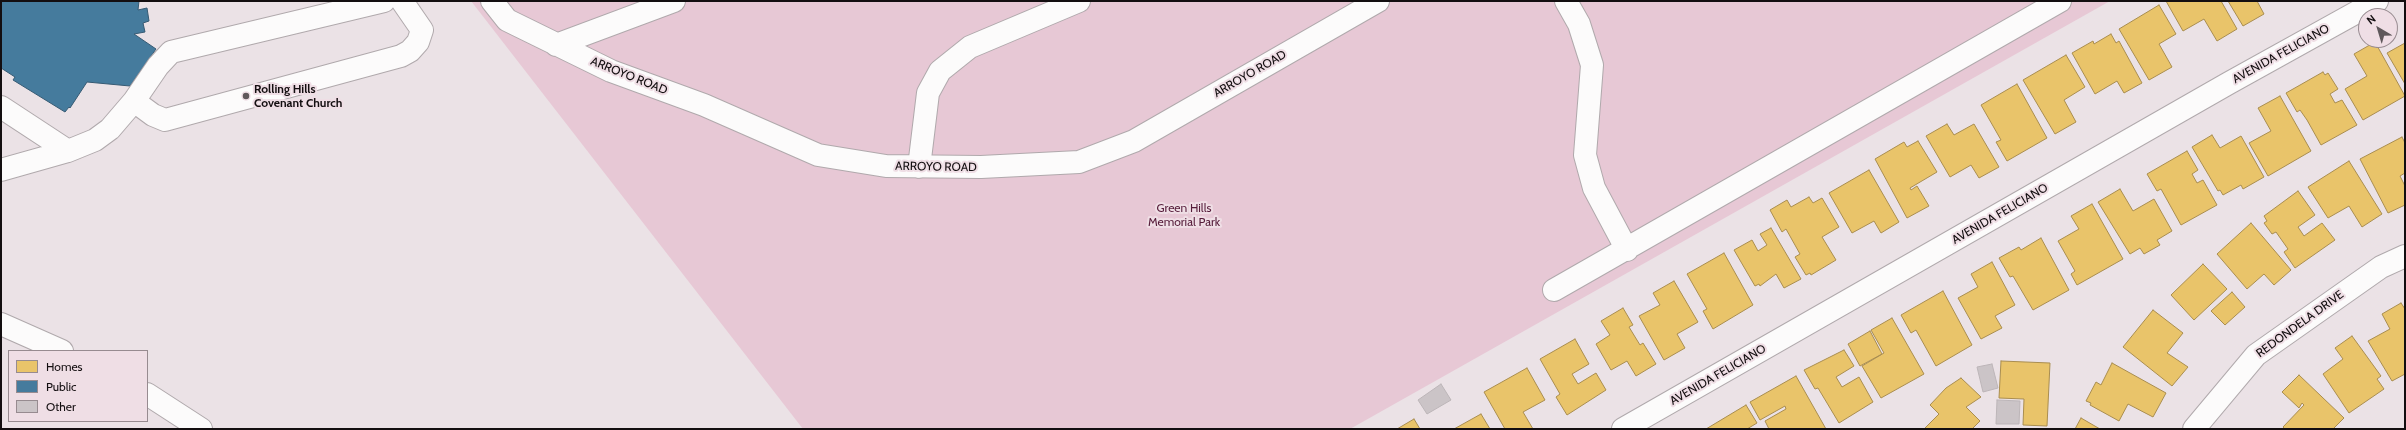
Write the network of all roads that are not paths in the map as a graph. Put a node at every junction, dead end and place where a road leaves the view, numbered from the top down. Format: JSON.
{"nodes":[{"id":1,"x":384,"y":1,"type":"edge"},
{"id":2,"x":402,"y":1,"type":"edge"},
{"id":3,"x":492,"y":1,"type":"edge"},
{"id":4,"x":674,"y":1,"type":"edge"},
{"id":5,"x":1079,"y":1,"type":"edge"},
{"id":6,"x":1378,"y":1,"type":"edge"},
{"id":7,"x":1566,"y":1,"type":"edge"},
{"id":8,"x":2060,"y":1,"type":"edge"},
{"id":9,"x":2378,"y":1,"type":"edge"},
{"id":10,"x":556,"y":45,"type":"junction"},
{"id":11,"x":134,"y":101,"type":"junction"},
{"id":12,"x":1,"y":107,"type":"edge"},
{"id":13,"x":68,"y":151,"type":"junction"},
{"id":14,"x":919,"y":166,"type":"junction"},
{"id":15,"x":1,"y":170,"type":"edge"},
{"id":16,"x":1626,"y":250,"type":"junction"},
{"id":17,"x":2405,"y":256,"type":"edge"},
{"id":18,"x":1554,"y":290,"type":"dead end"},
{"id":19,"x":1,"y":324,"type":"edge"},
{"id":20,"x":60,"y":350,"type":"edge"},
{"id":21,"x":148,"y":395,"type":"edge"},
{"id":22,"x":201,"y":429,"type":"edge"},
{"id":23,"x":1623,"y":429,"type":"edge"},
{"id":24,"x":2194,"y":429,"type":"edge"}],
"edges":[{"from":1,"to":11,"type":"street"},
{"from":2,"to":11,"type":"street"},
{"from":3,"to":10,"type":"street","name":"ARROYO ROAD"},
{"from":4,"to":10,"type":"street"},
{"from":5,"to":14,"type":"street"},
{"from":6,"to":14,"type":"street","name":"ARROYO ROAD"},
{"from":7,"to":16,"type":"street"},
{"from":8,"to":16,"type":"street"},
{"from":9,"to":23,"type":"street","name":"AVENIDA FELICIANO"},
{"from":10,"to":14,"type":"street","name":"ARROYO ROAD"},
{"from":11,"to":13,"type":"street"},
{"from":12,"to":13,"type":"street"},
{"from":13,"to":15,"type":"street"},
{"from":16,"to":18,"type":"street"},
{"from":17,"to":24,"type":"street","name":"REDONDELA DRIVE"},
{"from":19,"to":20,"type":"street"},
{"from":21,"to":22,"type":"street"}]}
